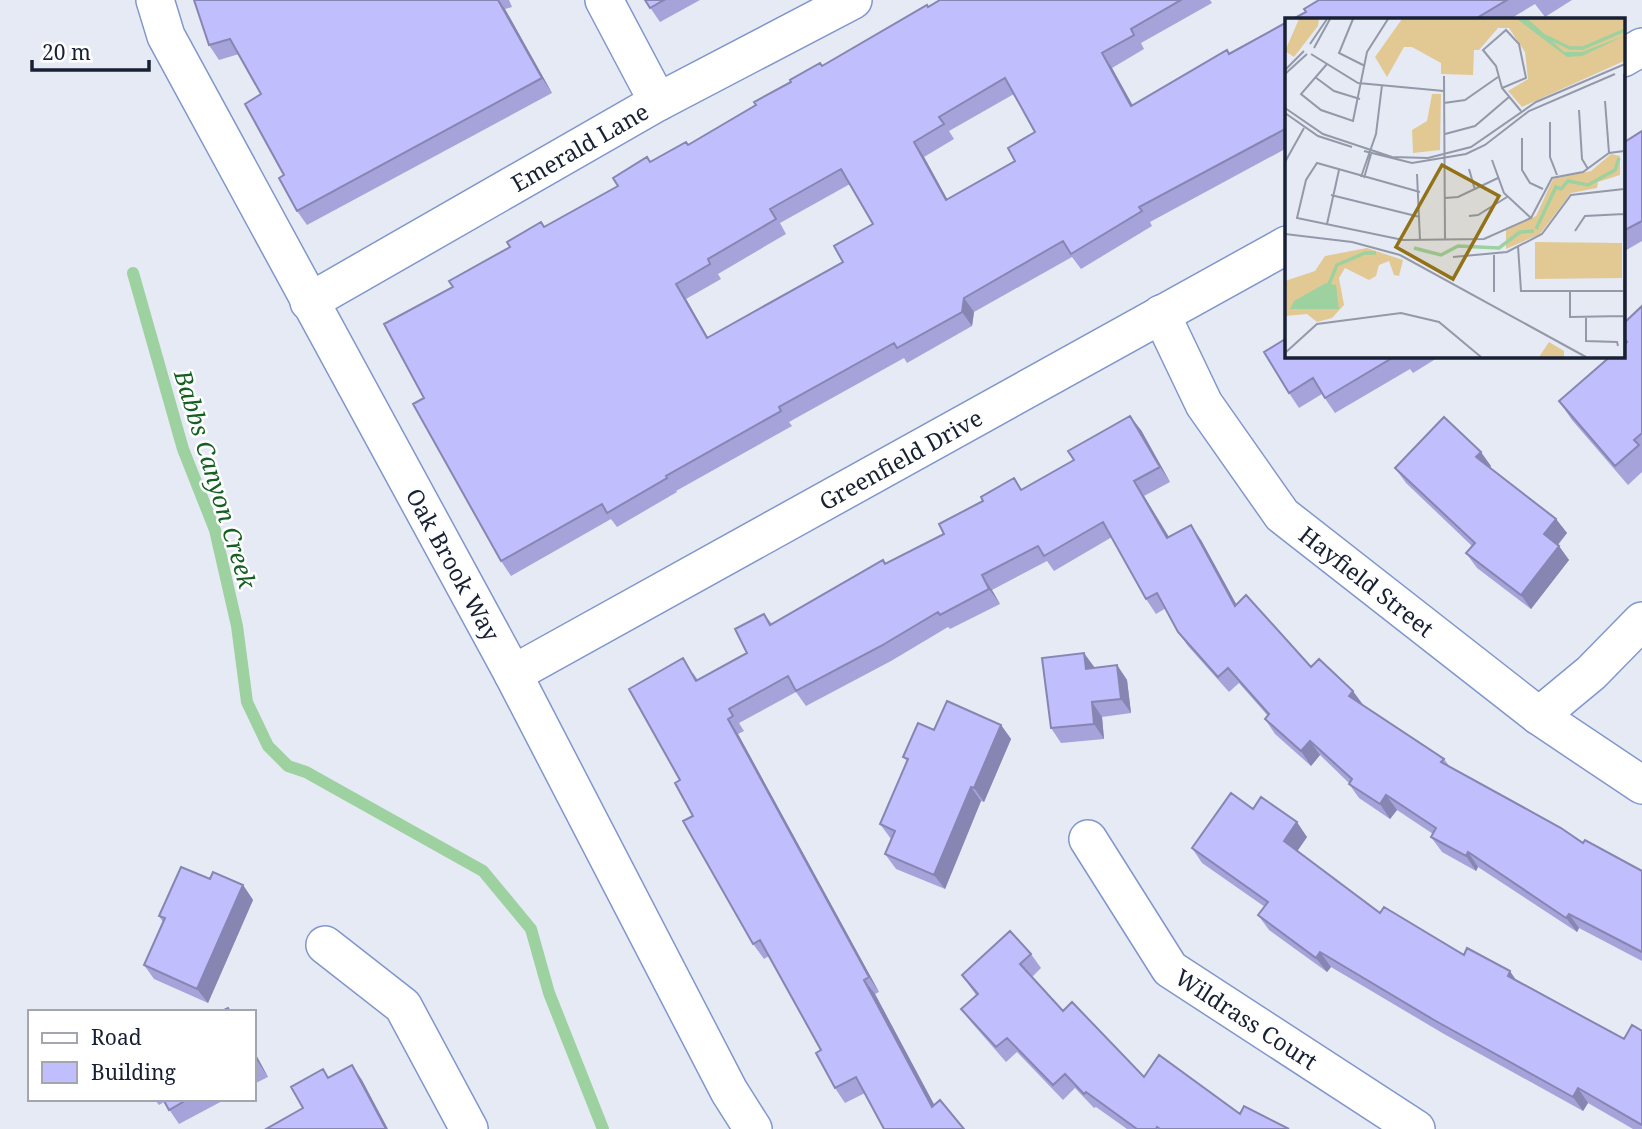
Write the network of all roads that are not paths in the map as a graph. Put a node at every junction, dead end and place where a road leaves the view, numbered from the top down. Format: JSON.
{"nodes":[{"id":1,"x":155,"y":0,"type":"edge"},
{"id":2,"x":604,"y":0,"type":"edge"},
{"id":3,"x":853,"y":0,"type":"edge"},
{"id":4,"x":1642,"y":47,"type":"edge"},
{"id":5,"x":1624,"y":57,"type":"edge"},
{"id":6,"x":658,"y":102,"type":"junction"},
{"id":7,"x":1285,"y":246,"type":"edge"},
{"id":8,"x":309,"y":302,"type":"junction"},
{"id":9,"x":1161,"y":314,"type":"junction"},
{"id":10,"x":1642,"y":621,"type":"edge"},
{"id":11,"x":513,"y":674,"type":"junction"},
{"id":12,"x":1539,"y":716,"type":"junction"},
{"id":13,"x":1642,"y":785,"type":"edge"},
{"id":14,"x":1088,"y":839,"type":"dead end"},
{"id":15,"x":325,"y":945,"type":"dead end"},
{"id":16,"x":469,"y":1129,"type":"edge"},
{"id":17,"x":753,"y":1129,"type":"edge"},
{"id":18,"x":1416,"y":1129,"type":"edge"}],
"edges":[{"from":1,"to":8,"type":"street","name":"Oak Brook Way"},
{"from":2,"to":6,"type":"street"},
{"from":3,"to":6,"type":"street","name":"Emerald Lane"},
{"from":4,"to":5,"type":"street"},
{"from":6,"to":8,"type":"street","name":"Emerald Lane"},
{"from":7,"to":9,"type":"street","name":"Greenfield Drive"},
{"from":8,"to":11,"type":"street","name":"Oak Brook Way"},
{"from":9,"to":11,"type":"street","name":"Greenfield Drive"},
{"from":9,"to":12,"type":"street","name":"Hayfield Street"},
{"from":10,"to":12,"type":"street"},
{"from":11,"to":17,"type":"street","name":"Oak Brook Way"},
{"from":12,"to":13,"type":"street","name":"Hayfield Street"},
{"from":14,"to":18,"type":"street","name":"Wildrass Court"},
{"from":15,"to":16,"type":"street"}]}
